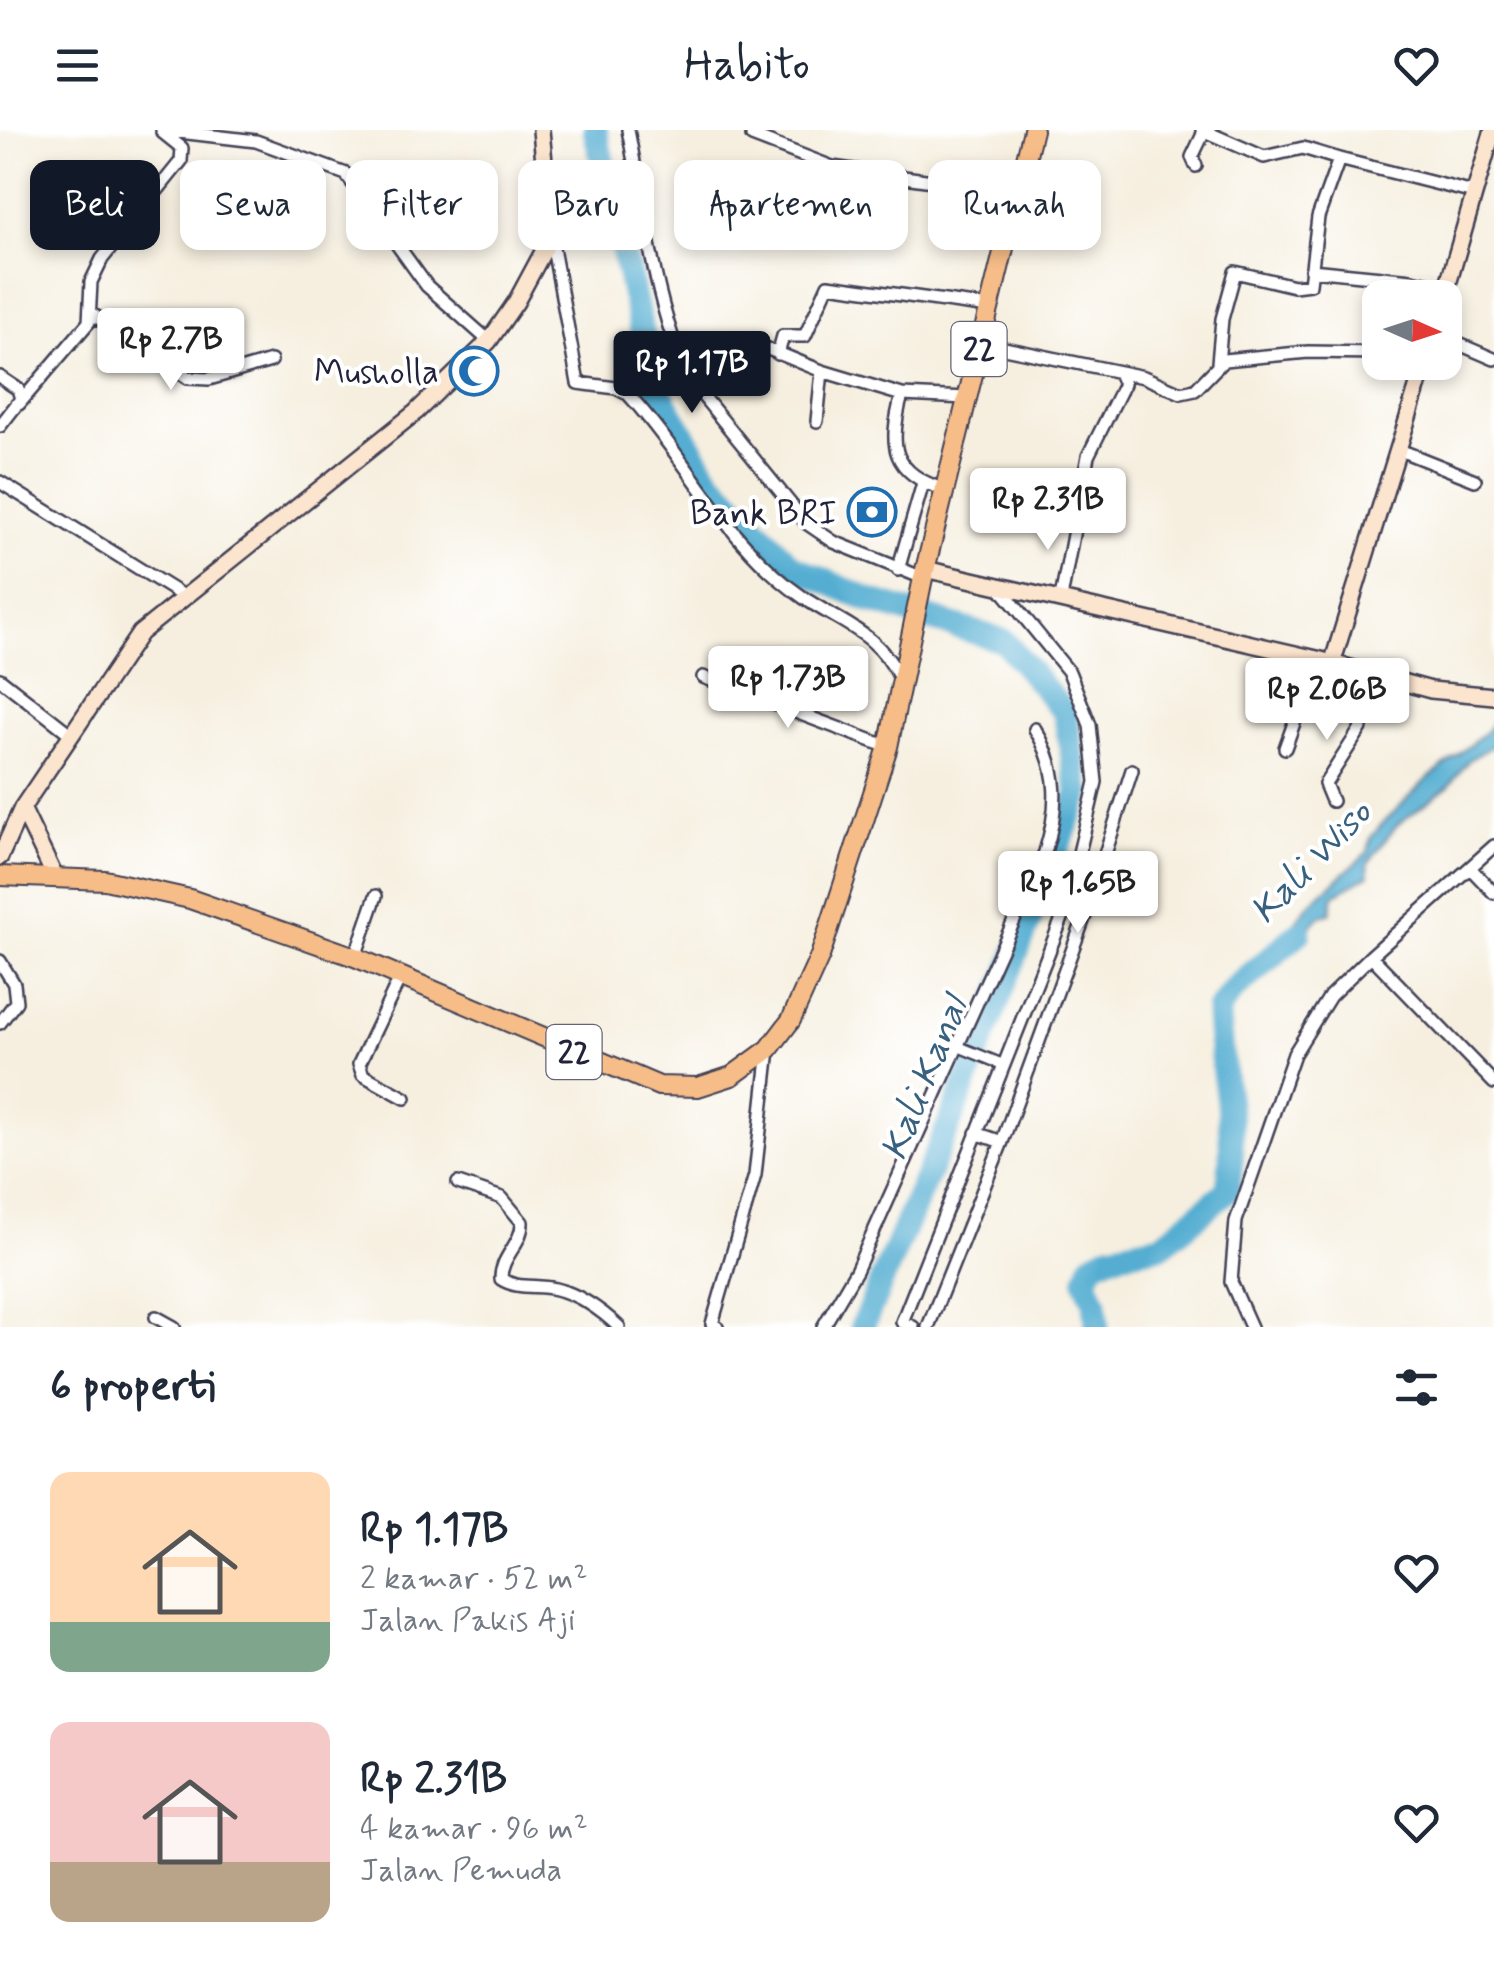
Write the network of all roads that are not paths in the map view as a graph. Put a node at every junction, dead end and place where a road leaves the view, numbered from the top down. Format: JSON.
{"nodes":[{"id":1,"x":160,"y":130,"type":"edge"},
{"id":2,"x":542,"y":130,"type":"edge"},
{"id":3,"x":628,"y":130,"type":"edge"},
{"id":4,"x":1034,"y":130,"type":"edge"},
{"id":5,"x":1204,"y":130,"type":"edge"},
{"id":6,"x":1493,"y":130,"type":"edge"},
{"id":7,"x":752,"y":136,"type":"dead end"},
{"id":8,"x":1339,"y":159,"type":"junction"},
{"id":9,"x":545,"y":160,"type":"edge"},
{"id":10,"x":1027,"y":160,"type":"edge"},
{"id":11,"x":1196,"y":166,"type":"dead end"},
{"id":12,"x":928,"y":180,"type":"edge"},
{"id":13,"x":1474,"y":192,"type":"junction"},
{"id":14,"x":544,"y":250,"type":"edge"},
{"id":15,"x":554,"y":250,"type":"edge"},
{"id":16,"x":1004,"y":250,"type":"edge"},
{"id":17,"x":1312,"y":270,"type":"junction"},
{"id":18,"x":1412,"y":280,"type":"edge"},
{"id":19,"x":1449,"y":280,"type":"edge"},
{"id":20,"x":988,"y":307,"type":"junction"},
{"id":21,"x":92,"y":314,"type":"junction"},
{"id":22,"x":489,"y":341,"type":"junction"},
{"id":23,"x":980,"y":343,"type":"junction"},
{"id":24,"x":1462,"y":346,"type":"edge"},
{"id":25,"x":678,"y":348,"type":"junction"},
{"id":26,"x":778,"y":354,"type":"junction"},
{"id":27,"x":1362,"y":354,"type":"edge"},
{"id":28,"x":1494,"y":360,"type":"edge"},
{"id":29,"x":271,"y":361,"type":"dead end"},
{"id":30,"x":1218,"y":363,"type":"junction"},
{"id":31,"x":822,"y":371,"type":"junction"},
{"id":32,"x":1119,"y":373,"type":"junction"},
{"id":33,"x":0,"y":377,"type":"edge"},
{"id":34,"x":1419,"y":380,"type":"edge"},
{"id":35,"x":902,"y":395,"type":"junction"},
{"id":36,"x":967,"y":398,"type":"junction"},
{"id":37,"x":18,"y":404,"type":"junction"},
{"id":38,"x":817,"y":421,"type":"dead end"},
{"id":39,"x":0,"y":426,"type":"edge"},
{"id":40,"x":1397,"y":449,"type":"junction"},
{"id":41,"x":1475,"y":480,"type":"dead end"},
{"id":42,"x":0,"y":482,"type":"edge"},
{"id":43,"x":923,"y":483,"type":"junction"},
{"id":44,"x":945,"y":490,"type":"junction"},
{"id":45,"x":898,"y":570,"type":"junction"},
{"id":46,"x":923,"y":579,"type":"junction"},
{"id":47,"x":994,"y":581,"type":"junction"},
{"id":48,"x":183,"y":596,"type":"junction"},
{"id":49,"x":1061,"y":598,"type":"junction"},
{"id":50,"x":1324,"y":661,"type":"junction"},
{"id":51,"x":902,"y":672,"type":"junction"},
{"id":52,"x":1369,"y":675,"type":"junction"},
{"id":53,"x":702,"y":677,"type":"dead end"},
{"id":54,"x":0,"y":679,"type":"edge"},
{"id":55,"x":1494,"y":696,"type":"edge"},
{"id":56,"x":1034,"y":729,"type":"dead end"},
{"id":57,"x":69,"y":734,"type":"junction"},
{"id":58,"x":888,"y":747,"type":"junction"},
{"id":59,"x":1286,"y":748,"type":"dead end"},
{"id":60,"x":1132,"y":770,"type":"dead end"},
{"id":61,"x":1332,"y":800,"type":"dead end"},
{"id":62,"x":22,"y":808,"type":"junction"},
{"id":63,"x":1494,"y":846,"type":"edge"},
{"id":64,"x":0,"y":857,"type":"edge"},
{"id":65,"x":1472,"y":870,"type":"junction"},
{"id":66,"x":54,"y":875,"type":"junction"},
{"id":67,"x":0,"y":876,"type":"edge"},
{"id":68,"x":1494,"y":893,"type":"edge"},
{"id":69,"x":376,"y":896,"type":"dead end"},
{"id":70,"x":355,"y":956,"type":"junction"},
{"id":71,"x":1371,"y":956,"type":"junction"},
{"id":72,"x":0,"y":962,"type":"edge"},
{"id":73,"x":400,"y":978,"type":"junction"},
{"id":74,"x":0,"y":1024,"type":"edge"},
{"id":75,"x":958,"y":1047,"type":"junction"},
{"id":76,"x":769,"y":1049,"type":"junction"},
{"id":77,"x":1004,"y":1065,"type":"junction"},
{"id":78,"x":1494,"y":1083,"type":"edge"},
{"id":79,"x":405,"y":1098,"type":"dead end"},
{"id":80,"x":976,"y":1133,"type":"junction"},
{"id":81,"x":1002,"y":1142,"type":"junction"},
{"id":82,"x":458,"y":1184,"type":"dead end"},
{"id":83,"x":156,"y":1317,"type":"dead end"},
{"id":84,"x":712,"y":1326,"type":"edge"},
{"id":85,"x":906,"y":1326,"type":"edge"},
{"id":86,"x":174,"y":1327,"type":"edge"},
{"id":87,"x":619,"y":1327,"type":"edge"},
{"id":88,"x":823,"y":1327,"type":"edge"},
{"id":89,"x":928,"y":1327,"type":"edge"},
{"id":90,"x":1252,"y":1327,"type":"edge"}],
"edges":[{"from":1,"to":21,"type":"street"},
{"from":1,"to":22,"type":"street"},
{"from":2,"to":9,"type":"main road"},
{"from":3,"to":25,"type":"street"},
{"from":4,"to":10,"type":"highway","number":"22"},
{"from":5,"to":8,"type":"street"},
{"from":5,"to":11,"type":"street"},
{"from":6,"to":13,"type":"main road"},
{"from":7,"to":12,"type":"street"},
{"from":8,"to":13,"type":"street"},
{"from":8,"to":17,"type":"street"},
{"from":13,"to":19,"type":"main road"},
{"from":14,"to":22,"type":"main road"},
{"from":15,"to":51,"type":"street"},
{"from":16,"to":20,"type":"highway","number":"22"},
{"from":17,"to":18,"type":"street"},
{"from":17,"to":30,"type":"street"},
{"from":20,"to":23,"type":"highway","number":"22"},
{"from":20,"to":26,"type":"street"},
{"from":21,"to":29,"type":"street"},
{"from":21,"to":37,"type":"street"},
{"from":22,"to":48,"type":"main road"},
{"from":23,"to":32,"type":"street"},
{"from":23,"to":36,"type":"highway","number":"22"},
{"from":24,"to":28,"type":"street"},
{"from":25,"to":26,"type":"street"},
{"from":25,"to":45,"type":"street"},
{"from":26,"to":31,"type":"street"},
{"from":27,"to":30,"type":"street"},
{"from":30,"to":32,"type":"street"},
{"from":31,"to":35,"type":"street"},
{"from":31,"to":38,"type":"street"},
{"from":32,"to":49,"type":"street"},
{"from":33,"to":37,"type":"street"},
{"from":34,"to":40,"type":"main road"},
{"from":35,"to":36,"type":"street"},
{"from":35,"to":43,"type":"street"},
{"from":36,"to":44,"type":"highway","number":"22"},
{"from":37,"to":39,"type":"street"},
{"from":40,"to":41,"type":"street"},
{"from":40,"to":50,"type":"main road"},
{"from":42,"to":48,"type":"street"},
{"from":43,"to":44,"type":"street"},
{"from":43,"to":45,"type":"street"},
{"from":44,"to":46,"type":"highway","number":"22"},
{"from":45,"to":46,"type":"street"},
{"from":46,"to":47,"type":"main road"},
{"from":46,"to":51,"type":"highway","number":"22"},
{"from":47,"to":49,"type":"main road"},
{"from":47,"to":77,"type":"street"},
{"from":48,"to":57,"type":"main road"},
{"from":49,"to":50,"type":"main road"},
{"from":50,"to":52,"type":"main road"},
{"from":50,"to":59,"type":"street"},
{"from":51,"to":58,"type":"highway","number":"22"},
{"from":52,"to":55,"type":"main road"},
{"from":52,"to":61,"type":"street"},
{"from":53,"to":58,"type":"street"},
{"from":54,"to":57,"type":"street"},
{"from":56,"to":75,"type":"street"},
{"from":57,"to":62,"type":"main road"},
{"from":58,"to":76,"type":"highway","number":"22"},
{"from":60,"to":81,"type":"street"},
{"from":62,"to":64,"type":"main road"},
{"from":62,"to":66,"type":"main road"},
{"from":63,"to":65,"type":"street"},
{"from":65,"to":68,"type":"street"},
{"from":65,"to":71,"type":"street"},
{"from":66,"to":67,"type":"highway","number":"22"},
{"from":66,"to":70,"type":"highway","number":"22"},
{"from":69,"to":70,"type":"street"},
{"from":70,"to":73,"type":"highway","number":"22"},
{"from":71,"to":78,"type":"street"},
{"from":71,"to":90,"type":"street"},
{"from":72,"to":74,"type":"street"},
{"from":73,"to":76,"type":"highway","number":"22"},
{"from":73,"to":79,"type":"street"},
{"from":75,"to":77,"type":"street"},
{"from":75,"to":88,"type":"street"},
{"from":76,"to":84,"type":"street"},
{"from":77,"to":80,"type":"street"},
{"from":80,"to":81,"type":"street"},
{"from":80,"to":85,"type":"street"},
{"from":81,"to":89,"type":"street"},
{"from":82,"to":87,"type":"street"},
{"from":83,"to":86,"type":"street"}]}
